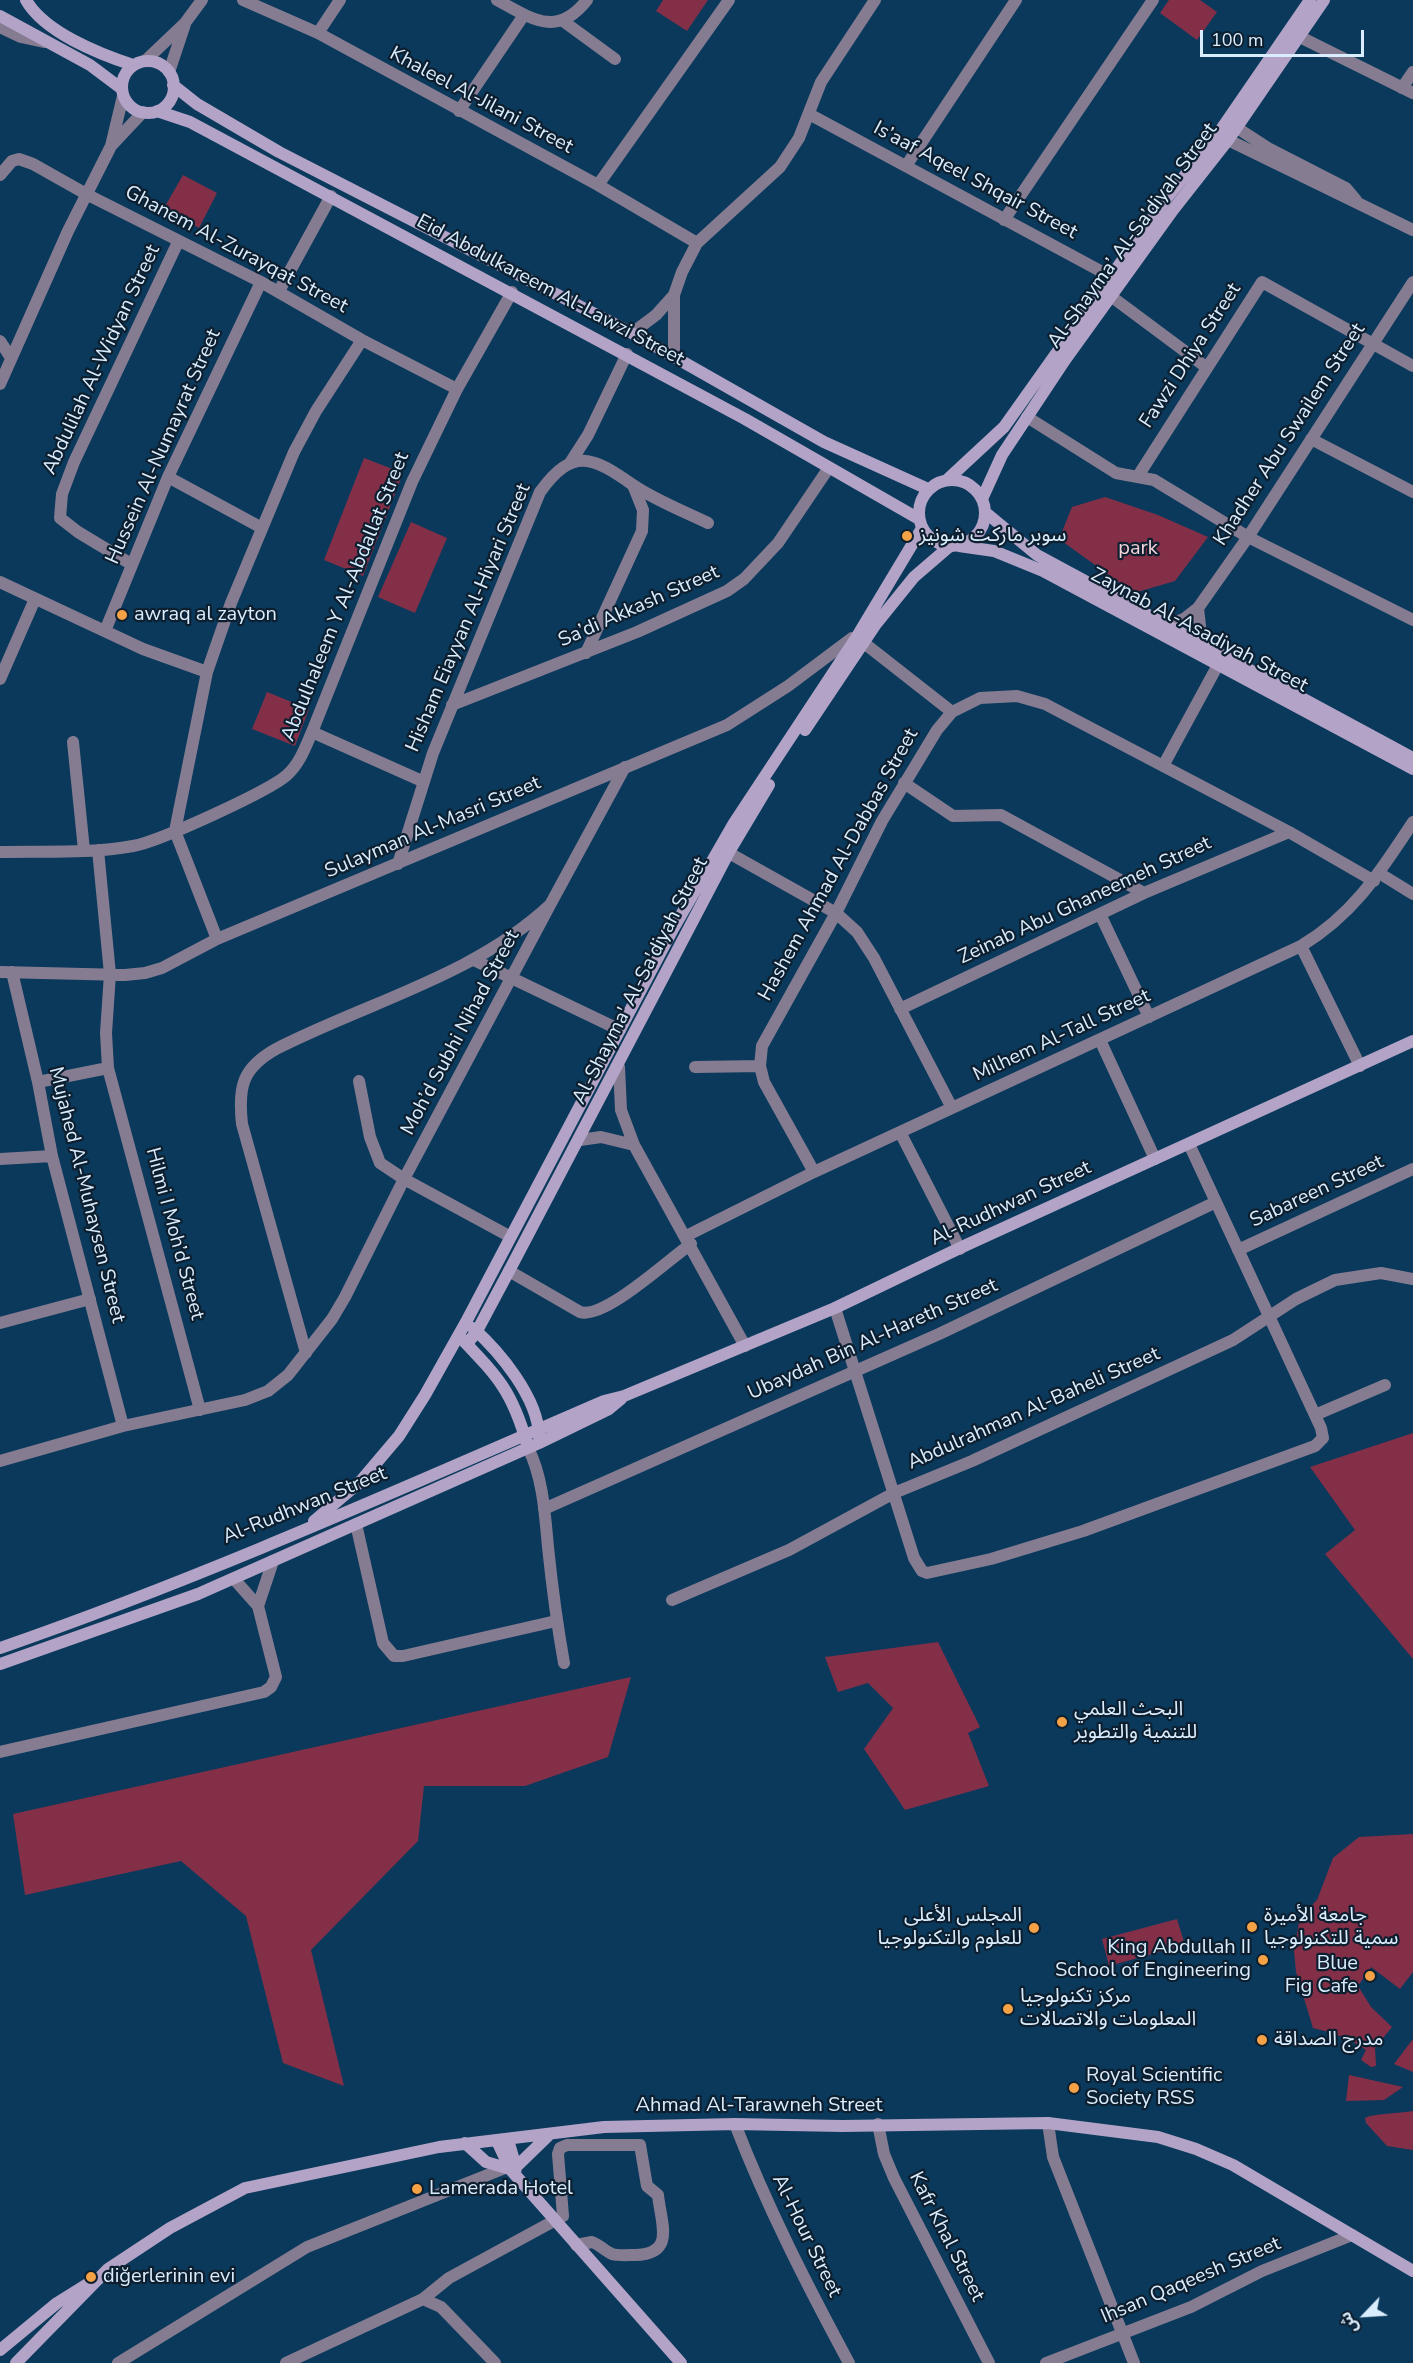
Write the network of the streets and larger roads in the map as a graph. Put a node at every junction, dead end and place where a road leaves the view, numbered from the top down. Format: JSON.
{"nodes":[{"id":1,"x":26,"y":0,"type":"edge"},
{"id":2,"x":202,"y":0,"type":"edge"},
{"id":3,"x":243,"y":0,"type":"edge"},
{"id":4,"x":340,"y":0,"type":"edge"},
{"id":5,"x":497,"y":0,"type":"edge"},
{"id":6,"x":586,"y":0,"type":"edge"},
{"id":7,"x":729,"y":0,"type":"edge"},
{"id":8,"x":875,"y":0,"type":"edge"},
{"id":9,"x":1016,"y":0,"type":"edge"},
{"id":10,"x":1153,"y":0,"type":"edge"},
{"id":11,"x":1310,"y":0,"type":"edge"},
{"id":12,"x":1324,"y":0,"type":"edge"},
{"id":13,"x":524,"y":15,"type":"junction"},
{"id":14,"x":0,"y":16,"type":"edge"},
{"id":15,"x":562,"y":21,"type":"junction"},
{"id":16,"x":185,"y":23,"type":"junction"},
{"id":17,"x":0,"y":27,"type":"edge"},
{"id":18,"x":318,"y":33,"type":"junction"},
{"id":19,"x":1293,"y":34,"type":"junction"},
{"id":20,"x":49,"y":42,"type":"junction"},
{"id":21,"x":615,"y":59,"type":"dead end"},
{"id":22,"x":145,"y":61,"type":"junction"},
{"id":23,"x":132,"y":65,"type":"junction"},
{"id":24,"x":169,"y":72,"type":"junction"},
{"id":25,"x":1413,"y":72,"type":"edge"},
{"id":26,"x":173,"y":84,"type":"junction"},
{"id":27,"x":1408,"y":90,"type":"edge"},
{"id":28,"x":122,"y":92,"type":"junction"},
{"id":29,"x":157,"y":111,"type":"junction"},
{"id":30,"x":459,"y":111,"type":"junction"},
{"id":31,"x":143,"y":112,"type":"junction"},
{"id":32,"x":809,"y":114,"type":"junction"},
{"id":33,"x":1231,"y":125,"type":"junction"},
{"id":34,"x":1223,"y":137,"type":"junction"},
{"id":35,"x":111,"y":146,"type":"junction"},
{"id":36,"x":906,"y":166,"type":"junction"},
{"id":37,"x":0,"y":175,"type":"edge"},
{"id":38,"x":598,"y":185,"type":"junction"},
{"id":39,"x":88,"y":195,"type":"junction"},
{"id":40,"x":332,"y":196,"type":"junction"},
{"id":41,"x":1357,"y":201,"type":"junction"},
{"id":42,"x":1004,"y":220,"type":"junction"},
{"id":43,"x":1413,"y":230,"type":"edge"},
{"id":44,"x":178,"y":242,"type":"junction"},
{"id":45,"x":697,"y":243,"type":"junction"},
{"id":46,"x":1111,"y":276,"type":"junction"},
{"id":47,"x":261,"y":282,"type":"junction"},
{"id":48,"x":1413,"y":282,"type":"edge"},
{"id":49,"x":1122,"y":283,"type":"junction"},
{"id":50,"x":279,"y":291,"type":"junction"},
{"id":51,"x":512,"y":292,"type":"junction"},
{"id":52,"x":674,"y":295,"type":"junction"},
{"id":53,"x":1112,"y":297,"type":"junction"},
{"id":54,"x":632,"y":333,"type":"junction"},
{"id":55,"x":362,"y":340,"type":"junction"},
{"id":56,"x":0,"y":341,"type":"edge"},
{"id":57,"x":1373,"y":345,"type":"junction"},
{"id":58,"x":627,"y":354,"type":"junction"},
{"id":59,"x":674,"y":357,"type":"junction"},
{"id":60,"x":11,"y":358,"type":"junction"},
{"id":61,"x":1413,"y":366,"type":"edge"},
{"id":62,"x":1206,"y":367,"type":"junction"},
{"id":63,"x":0,"y":384,"type":"edge"},
{"id":64,"x":457,"y":389,"type":"junction"},
{"id":65,"x":1027,"y":417,"type":"junction"},
{"id":66,"x":1311,"y":439,"type":"junction"},
{"id":67,"x":570,"y":463,"type":"junction"},
{"id":68,"x":828,"y":469,"type":"junction"},
{"id":69,"x":1138,"y":476,"type":"junction"},
{"id":70,"x":168,"y":477,"type":"junction"},
{"id":71,"x":948,"y":479,"type":"junction"},
{"id":72,"x":633,"y":485,"type":"junction"},
{"id":73,"x":928,"y":489,"type":"junction"},
{"id":74,"x":1413,"y":492,"type":"edge"},
{"id":75,"x":984,"y":506,"type":"junction"},
{"id":76,"x":708,"y":523,"type":"dead end"},
{"id":77,"x":921,"y":524,"type":"junction"},
{"id":78,"x":262,"y":528,"type":"junction"},
{"id":79,"x":1248,"y":537,"type":"junction"},
{"id":80,"x":954,"y":546,"type":"junction"},
{"id":81,"x":131,"y":564,"type":"junction"},
{"id":82,"x":0,"y":582,"type":"edge"},
{"id":83,"x":35,"y":599,"type":"junction"},
{"id":84,"x":1198,"y":608,"type":"junction"},
{"id":85,"x":1413,"y":620,"type":"edge"},
{"id":86,"x":1167,"y":625,"type":"junction"},
{"id":87,"x":105,"y":631,"type":"junction"},
{"id":88,"x":860,"y":641,"type":"junction"},
{"id":89,"x":1202,"y":644,"type":"junction"},
{"id":90,"x":586,"y":653,"type":"junction"},
{"id":91,"x":1219,"y":663,"type":"junction"},
{"id":92,"x":207,"y":672,"type":"junction"},
{"id":93,"x":0,"y":679,"type":"edge"},
{"id":94,"x":452,"y":705,"type":"junction"},
{"id":95,"x":952,"y":712,"type":"junction"},
{"id":96,"x":312,"y":732,"type":"junction"},
{"id":97,"x":73,"y":742,"type":"dead end"},
{"id":98,"x":1413,"y":758,"type":"edge"},
{"id":99,"x":1163,"y":766,"type":"junction"},
{"id":100,"x":625,"y":767,"type":"junction"},
{"id":101,"x":1413,"y":769,"type":"edge"},
{"id":102,"x":422,"y":781,"type":"junction"},
{"id":103,"x":904,"y":783,"type":"junction"},
{"id":104,"x":1413,"y":822,"type":"edge"},
{"id":105,"x":175,"y":831,"type":"junction"},
{"id":106,"x":1289,"y":832,"type":"junction"},
{"id":107,"x":84,"y":850,"type":"junction"},
{"id":108,"x":98,"y":850,"type":"junction"},
{"id":109,"x":724,"y":850,"type":"junction"},
{"id":110,"x":0,"y":852,"type":"edge"},
{"id":111,"x":398,"y":864,"type":"junction"},
{"id":112,"x":1377,"y":877,"type":"junction"},
{"id":113,"x":1144,"y":893,"type":"junction"},
{"id":114,"x":1413,"y":894,"type":"edge"},
{"id":115,"x":550,"y":905,"type":"junction"},
{"id":116,"x":836,"y":913,"type":"junction"},
{"id":117,"x":1100,"y":914,"type":"junction"},
{"id":118,"x":218,"y":939,"type":"junction"},
{"id":119,"x":1301,"y":946,"type":"junction"},
{"id":120,"x":474,"y":960,"type":"junction"},
{"id":121,"x":6,"y":972,"type":"edge"},
{"id":122,"x":110,"y":974,"type":"junction"},
{"id":123,"x":512,"y":976,"type":"junction"},
{"id":124,"x":900,"y":1009,"type":"junction"},
{"id":125,"x":1149,"y":1017,"type":"junction"},
{"id":126,"x":620,"y":1030,"type":"junction"},
{"id":127,"x":1100,"y":1040,"type":"junction"},
{"id":128,"x":1413,"y":1041,"type":"edge"},
{"id":129,"x":760,"y":1066,"type":"junction"},
{"id":130,"x":1360,"y":1066,"type":"junction"},
{"id":131,"x":619,"y":1067,"type":"junction"},
{"id":132,"x":695,"y":1067,"type":"dead end"},
{"id":133,"x":108,"y":1068,"type":"junction"},
{"id":134,"x":359,"y":1081,"type":"dead end"},
{"id":135,"x":38,"y":1082,"type":"junction"},
{"id":136,"x":952,"y":1108,"type":"junction"},
{"id":137,"x":900,"y":1132,"type":"junction"},
{"id":138,"x":580,"y":1140,"type":"junction"},
{"id":139,"x":1189,"y":1144,"type":"junction"},
{"id":140,"x":634,"y":1145,"type":"junction"},
{"id":141,"x":52,"y":1156,"type":"junction"},
{"id":142,"x":0,"y":1159,"type":"edge"},
{"id":143,"x":1155,"y":1159,"type":"junction"},
{"id":144,"x":1413,"y":1169,"type":"edge"},
{"id":145,"x":814,"y":1172,"type":"junction"},
{"id":146,"x":404,"y":1179,"type":"junction"},
{"id":147,"x":1216,"y":1202,"type":"junction"},
{"id":148,"x":509,"y":1236,"type":"junction"},
{"id":149,"x":688,"y":1240,"type":"junction"},
{"id":150,"x":960,"y":1249,"type":"junction"},
{"id":151,"x":1238,"y":1250,"type":"junction"},
{"id":152,"x":509,"y":1272,"type":"junction"},
{"id":153,"x":1413,"y":1279,"type":"edge"},
{"id":154,"x":90,"y":1299,"type":"junction"},
{"id":155,"x":835,"y":1308,"type":"junction"},
{"id":156,"x":1269,"y":1316,"type":"junction"},
{"id":157,"x":466,"y":1322,"type":"junction"},
{"id":158,"x":0,"y":1323,"type":"edge"},
{"id":159,"x":477,"y":1331,"type":"junction"},
{"id":160,"x":463,"y":1340,"type":"junction"},
{"id":161,"x":745,"y":1346,"type":"junction"},
{"id":162,"x":306,"y":1353,"type":"junction"},
{"id":163,"x":853,"y":1370,"type":"junction"},
{"id":164,"x":512,"y":1373,"type":"junction"},
{"id":165,"x":501,"y":1382,"type":"junction"},
{"id":166,"x":1385,"y":1385,"type":"dead end"},
{"id":167,"x":624,"y":1396,"type":"junction"},
{"id":168,"x":200,"y":1410,"type":"junction"},
{"id":169,"x":1315,"y":1415,"type":"junction"},
{"id":170,"x":123,"y":1426,"type":"junction"},
{"id":171,"x":539,"y":1429,"type":"junction"},
{"id":172,"x":532,"y":1446,"type":"junction"},
{"id":173,"x":0,"y":1461,"type":"edge"},
{"id":174,"x":894,"y":1493,"type":"junction"},
{"id":175,"x":544,"y":1509,"type":"junction"},
{"id":176,"x":356,"y":1524,"type":"junction"},
{"id":177,"x":304,"y":1530,"type":"junction"},
{"id":178,"x":273,"y":1561,"type":"junction"},
{"id":179,"x":234,"y":1579,"type":"junction"},
{"id":180,"x":672,"y":1600,"type":"dead end"},
{"id":181,"x":116,"y":1606,"type":"junction"},
{"id":182,"x":258,"y":1606,"type":"junction"},
{"id":183,"x":72,"y":1621,"type":"junction"},
{"id":184,"x":556,"y":1621,"type":"junction"},
{"id":185,"x":122,"y":1622,"type":"junction"},
{"id":186,"x":79,"y":1638,"type":"junction"},
{"id":187,"x":0,"y":1648,"type":"edge"},
{"id":188,"x":564,"y":1663,"type":"dead end"},
{"id":189,"x":0,"y":1664,"type":"edge"},
{"id":190,"x":0,"y":1752,"type":"edge"},
{"id":191,"x":1048,"y":2123,"type":"junction"},
{"id":192,"x":735,"y":2124,"type":"junction"},
{"id":193,"x":878,"y":2124,"type":"junction"},
{"id":194,"x":550,"y":2134,"type":"junction"},
{"id":195,"x":503,"y":2140,"type":"junction"},
{"id":196,"x":465,"y":2144,"type":"junction"},
{"id":197,"x":512,"y":2169,"type":"junction"},
{"id":198,"x":555,"y":2222,"type":"junction"},
{"id":199,"x":1352,"y":2235,"type":"junction"},
{"id":200,"x":576,"y":2245,"type":"junction"},
{"id":201,"x":1413,"y":2271,"type":"edge"},
{"id":202,"x":100,"y":2276,"type":"junction"},
{"id":203,"x":423,"y":2299,"type":"junction"},
{"id":204,"x":1122,"y":2332,"type":"junction"},
{"id":205,"x":0,"y":2350,"type":"edge"},
{"id":206,"x":16,"y":2363,"type":"edge"},
{"id":207,"x":118,"y":2363,"type":"edge"},
{"id":208,"x":286,"y":2363,"type":"edge"},
{"id":209,"x":495,"y":2363,"type":"edge"},
{"id":210,"x":681,"y":2363,"type":"edge"},
{"id":211,"x":849,"y":2363,"type":"edge"},
{"id":212,"x":989,"y":2363,"type":"edge"},
{"id":213,"x":1046,"y":2363,"type":"edge"},
{"id":214,"x":1134,"y":2363,"type":"edge"}],
"edges":[{"from":1,"to":23,"type":"street"},
{"from":2,"to":16,"type":"street"},
{"from":3,"to":18,"type":"street","name":"Khaleel Al-Jilani Street"},
{"from":4,"to":18,"type":"street"},
{"from":5,"to":13,"type":"street"},
{"from":6,"to":15,"type":"street"},
{"from":7,"to":38,"type":"street"},
{"from":8,"to":32,"type":"street"},
{"from":9,"to":36,"type":"street"},
{"from":10,"to":42,"type":"street"},
{"from":11,"to":19,"type":"street","name":"Al-Shayma’ Al-Sa’diyah Street"},
{"from":12,"to":19,"type":"street","name":"Al-Shayma’ Al-Sa’diyah Street"},
{"from":13,"to":15,"type":"street"},
{"from":13,"to":30,"type":"street"},
{"from":14,"to":20,"type":"street"},
{"from":15,"to":21,"type":"street"},
{"from":16,"to":22,"type":"street"},
{"from":16,"to":24,"type":"street"},
{"from":17,"to":20,"type":"street"},
{"from":18,"to":30,"type":"street","name":"Khaleel Al-Jilani Street"},
{"from":19,"to":27,"type":"street"},
{"from":19,"to":33,"type":"street","name":"Al-Shayma’ Al-Sa’diyah Street"},
{"from":20,"to":28,"type":"street"},
{"from":22,"to":23,"type":"street"},
{"from":22,"to":24,"type":"street"},
{"from":23,"to":28,"type":"street"},
{"from":24,"to":26,"type":"street"},
{"from":25,"to":27,"type":"street"},
{"from":26,"to":29,"type":"street"},
{"from":26,"to":54,"type":"street","name":"Eid Abdulkareem Al-Lawzi Street"},
{"from":28,"to":31,"type":"street"},
{"from":28,"to":35,"type":"street"},
{"from":29,"to":31,"type":"street"},
{"from":29,"to":40,"type":"street","name":"Eid Abdulkareem Al-Lawzi Street"},
{"from":30,"to":38,"type":"street","name":"Khaleel Al-Jilani Street"},
{"from":31,"to":35,"type":"street"},
{"from":32,"to":36,"type":"street","name":"Is’aaf Aqeel Shqair Street"},
{"from":32,"to":45,"type":"street"},
{"from":33,"to":34,"type":"street","name":"Al-Shayma’ Al-Sa’diyah Street"},
{"from":33,"to":41,"type":"street"},
{"from":34,"to":41,"type":"street"},
{"from":34,"to":46,"type":"street","name":"Al-Shayma’ Al-Sa’diyah Street"},
{"from":34,"to":49,"type":"street","name":"Al-Shayma’ Al-Sa’diyah Street"},
{"from":35,"to":39,"type":"street"},
{"from":36,"to":42,"type":"street","name":"Is’aaf Aqeel Shqair Street"},
{"from":37,"to":39,"type":"street","name":"Ghanem Al-Zurayqat Street"},
{"from":38,"to":45,"type":"street","name":"Khaleel Al-Jilani Street"},
{"from":39,"to":44,"type":"street","name":"Ghanem Al-Zurayqat Street"},
{"from":39,"to":60,"type":"street"},
{"from":40,"to":50,"type":"street"},
{"from":40,"to":51,"type":"street","name":"Eid Abdulkareem Al-Lawzi Street"},
{"from":41,"to":43,"type":"street"},
{"from":42,"to":46,"type":"street","name":"Is’aaf Aqeel Shqair Street"},
{"from":44,"to":47,"type":"street","name":"Ghanem Al-Zurayqat Street"},
{"from":44,"to":81,"type":"street","name":"Abdulilah Al-Widyan Street"},
{"from":45,"to":52,"type":"street"},
{"from":46,"to":49,"type":"street","name":"Is’aaf Aqeel Shqair Street"},
{"from":46,"to":71,"type":"street","name":"Al-Shayma’ Al-Sa’diyah Street"},
{"from":47,"to":50,"type":"street","name":"Ghanem Al-Zurayqat Street"},
{"from":47,"to":70,"type":"street","name":"Hussein Al-Numayrat Street"},
{"from":48,"to":57,"type":"street","name":"Khadher Abu Swailem Street"},
{"from":49,"to":53,"type":"street","name":"Al-Shayma’ Al-Sa’diyah Street"},
{"from":50,"to":55,"type":"street","name":"Ghanem Al-Zurayqat Street"},
{"from":51,"to":58,"type":"street","name":"Eid Abdulkareem Al-Lawzi Street"},
{"from":51,"to":64,"type":"street","name":"Abdulhaleem Y Al-Abdallat Street"},
{"from":52,"to":54,"type":"street"},
{"from":52,"to":59,"type":"street"},
{"from":53,"to":62,"type":"street"},
{"from":53,"to":65,"type":"street","name":"Al-Shayma’ Al-Sa’diyah Street"},
{"from":54,"to":59,"type":"street","name":"Eid Abdulkareem Al-Lawzi Street"},
{"from":55,"to":64,"type":"street","name":"Ghanem Al-Zurayqat Street"},
{"from":55,"to":78,"type":"street"},
{"from":56,"to":60,"type":"street"},
{"from":57,"to":61,"type":"street","name":"Fawzi Dhiya Street"},
{"from":57,"to":62,"type":"street","name":"Fawzi Dhiya Street"},
{"from":57,"to":66,"type":"street","name":"Khadher Abu Swailem Street"},
{"from":58,"to":67,"type":"street","name":"Hisham Eiayyan Al-Hiyari Street"},
{"from":58,"to":68,"type":"street","name":"Eid Abdulkareem Al-Lawzi Street"},
{"from":59,"to":73,"type":"street","name":"Eid Abdulkareem Al-Lawzi Street"},
{"from":60,"to":63,"type":"street"},
{"from":62,"to":69,"type":"street","name":"Fawzi Dhiya Street"},
{"from":64,"to":96,"type":"street","name":"Abdulhaleem Y Al-Abdallat Street"},
{"from":65,"to":69,"type":"street"},
{"from":65,"to":75,"type":"street","name":"Al-Shayma’ Al-Sa’diyah Street"},
{"from":66,"to":74,"type":"street"},
{"from":66,"to":79,"type":"street","name":"Khadher Abu Swailem Street"},
{"from":67,"to":72,"type":"street"},
{"from":67,"to":94,"type":"street","name":"Hisham Eiayyan Al-Hiyari Street"},
{"from":68,"to":77,"type":"street","name":"Eid Abdulkareem Al-Lawzi Street"},
{"from":68,"to":90,"type":"street","name":"Sa’di Akkash Street"},
{"from":69,"to":79,"type":"street"},
{"from":70,"to":78,"type":"street"},
{"from":70,"to":81,"type":"street","name":"Hussein Al-Numayrat Street"},
{"from":71,"to":73,"type":"street"},
{"from":71,"to":75,"type":"street"},
{"from":72,"to":76,"type":"street"},
{"from":72,"to":90,"type":"street"},
{"from":73,"to":77,"type":"street"},
{"from":75,"to":80,"type":"street"},
{"from":75,"to":86,"type":"street","name":"Zaynab Al-Asadiyah Street"},
{"from":77,"to":80,"type":"street"},
{"from":77,"to":88,"type":"street"},
{"from":78,"to":92,"type":"street"},
{"from":79,"to":84,"type":"street","name":"Khadher Abu Swailem Street"},
{"from":79,"to":85,"type":"street"},
{"from":80,"to":88,"type":"street"},
{"from":80,"to":91,"type":"street","name":"Zaynab Al-Asadiyah Street"},
{"from":81,"to":87,"type":"street","name":"Hussein Al-Numayrat Street"},
{"from":82,"to":83,"type":"street"},
{"from":83,"to":87,"type":"street"},
{"from":83,"to":93,"type":"street"},
{"from":84,"to":86,"type":"street","name":"Khadher Abu Swailem Street"},
{"from":84,"to":89,"type":"street"},
{"from":86,"to":89,"type":"street","name":"Zaynab Al-Asadiyah Street"},
{"from":87,"to":92,"type":"street"},
{"from":88,"to":95,"type":"street"},
{"from":88,"to":100,"type":"street","name":"Sulayman Al-Masri Street"},
{"from":88,"to":109,"type":"street","name":"Al-Shayma' Al-Sa'diyah Street"},
{"from":89,"to":98,"type":"street","name":"Zaynab Al-Asadiyah Street"},
{"from":90,"to":94,"type":"street","name":"Sa’di Akkash Street"},
{"from":91,"to":99,"type":"street"},
{"from":91,"to":101,"type":"street","name":"Zaynab Al-Asadiyah Street"},
{"from":92,"to":105,"type":"street"},
{"from":94,"to":102,"type":"street","name":"Hisham Eiayyan Al-Hiyari Street"},
{"from":95,"to":99,"type":"street","name":"Hashem Ahmad Al-Dabbas Street"},
{"from":95,"to":103,"type":"street","name":"Hashem Ahmad Al-Dabbas Street"},
{"from":96,"to":102,"type":"street"},
{"from":96,"to":105,"type":"street","name":"Abdulhaleem Y Al-Abdallat Street"},
{"from":97,"to":107,"type":"street"},
{"from":99,"to":106,"type":"street","name":"Hashem Ahmad Al-Dabbas Street"},
{"from":100,"to":111,"type":"street","name":"Sulayman Al-Masri Street"},
{"from":100,"to":115,"type":"street","name":"Moh’d Subhi Nihad Street"},
{"from":102,"to":111,"type":"street","name":"Hisham Eiayyan Al-Hiyari Street"},
{"from":103,"to":113,"type":"street"},
{"from":103,"to":116,"type":"street","name":"Hashem Ahmad Al-Dabbas Street"},
{"from":104,"to":112,"type":"street","name":"Milhem Al-Tall Street"},
{"from":105,"to":108,"type":"street","name":"Abdulhaleem Y Al-Abdallat Street"},
{"from":105,"to":118,"type":"street"},
{"from":106,"to":112,"type":"street","name":"Hashem Ahmad Al-Dabbas Street"},
{"from":106,"to":113,"type":"street","name":"Zeinab Abu Ghaneemeh Street"},
{"from":107,"to":108,"type":"street","name":"Abdulhaleem Y Al-Abdallat Street"},
{"from":107,"to":110,"type":"street","name":"Abdulhaleem Y Al-Abdallat Street"},
{"from":108,"to":122,"type":"street","name":"Hilmi I Moh’d Street"},
{"from":109,"to":116,"type":"street"},
{"from":109,"to":126,"type":"street","name":"Al-Shayma' Al-Sa'diyah Street"},
{"from":109,"to":131,"type":"street","name":"Al-Shayma' Al-Sa'diyah Street"},
{"from":111,"to":118,"type":"street","name":"Sulayman Al-Masri Street"},
{"from":112,"to":114,"type":"street","name":"Hashem Ahmad Al-Dabbas Street"},
{"from":112,"to":119,"type":"street","name":"Milhem Al-Tall Street"},
{"from":113,"to":117,"type":"street","name":"Zeinab Abu Ghaneemeh Street"},
{"from":115,"to":120,"type":"street"},
{"from":115,"to":123,"type":"street","name":"Moh’d Subhi Nihad Street"},
{"from":116,"to":124,"type":"street"},
{"from":116,"to":129,"type":"street","name":"Hashem Ahmad Al-Dabbas Street"},
{"from":117,"to":124,"type":"street","name":"Zeinab Abu Ghaneemeh Street"},
{"from":117,"to":125,"type":"street"},
{"from":118,"to":122,"type":"street","name":"Sulayman Al-Masri Street"},
{"from":119,"to":125,"type":"street","name":"Milhem Al-Tall Street"},
{"from":119,"to":130,"type":"street"},
{"from":120,"to":123,"type":"street"},
{"from":120,"to":162,"type":"street"},
{"from":121,"to":122,"type":"street","name":"Sulayman Al-Masri Street"},
{"from":121,"to":135,"type":"street","name":"Mujahed Al-Muhaysen Street"},
{"from":122,"to":133,"type":"street","name":"Hilmi I Moh’d Street"},
{"from":123,"to":126,"type":"street"},
{"from":123,"to":146,"type":"street","name":"Moh’d Subhi Nihad Street"},
{"from":124,"to":136,"type":"street"},
{"from":125,"to":127,"type":"street","name":"Milhem Al-Tall Street"},
{"from":126,"to":148,"type":"street","name":"Al-Shayma' Al-Sa'diyah Street"},
{"from":127,"to":136,"type":"street","name":"Milhem Al-Tall Street"},
{"from":127,"to":143,"type":"street"},
{"from":128,"to":130,"type":"street","name":"Al-Rudhwan Street"},
{"from":129,"to":132,"type":"street"},
{"from":129,"to":145,"type":"street"},
{"from":130,"to":139,"type":"street","name":"Al-Rudhwan Street"},
{"from":131,"to":138,"type":"street","name":"Al-Shayma' Al-Sa'diyah Street"},
{"from":131,"to":140,"type":"street"},
{"from":133,"to":135,"type":"street"},
{"from":133,"to":168,"type":"street","name":"Hilmi I Moh’d Street"},
{"from":134,"to":146,"type":"street"},
{"from":135,"to":141,"type":"street","name":"Mujahed Al-Muhaysen Street"},
{"from":136,"to":137,"type":"street","name":"Milhem Al-Tall Street"},
{"from":137,"to":145,"type":"street","name":"Milhem Al-Tall Street"},
{"from":137,"to":150,"type":"street"},
{"from":138,"to":140,"type":"street"},
{"from":138,"to":152,"type":"street","name":"Al-Shayma' Al-Sa'diyah Street"},
{"from":139,"to":143,"type":"street","name":"Al-Rudhwan Street"},
{"from":139,"to":147,"type":"street"},
{"from":140,"to":149,"type":"street"},
{"from":141,"to":142,"type":"street"},
{"from":141,"to":154,"type":"street","name":"Mujahed Al-Muhaysen Street"},
{"from":143,"to":150,"type":"street","name":"Al-Rudhwan Street"},
{"from":144,"to":151,"type":"street","name":"Sabareen Street"},
{"from":145,"to":149,"type":"street","name":"Milhem Al-Tall Street"},
{"from":146,"to":148,"type":"street"},
{"from":146,"to":162,"type":"street","name":"Moh’d Subhi Nihad Street"},
{"from":147,"to":151,"type":"street"},
{"from":147,"to":163,"type":"street","name":"Ubaydah Bin Al-Hareth Street"},
{"from":148,"to":157,"type":"street","name":"Al-Shayma' Al-Sa'diyah Street"},
{"from":149,"to":152,"type":"street","name":"Milhem Al-Tall Street"},
{"from":149,"to":161,"type":"street"},
{"from":150,"to":155,"type":"street","name":"Al-Rudhwan Street"},
{"from":151,"to":156,"type":"street"},
{"from":152,"to":159,"type":"street","name":"Al-Shayma' Al-Sa'diyah Street"},
{"from":153,"to":156,"type":"street","name":"Abdulrahman Al-Baheli Street"},
{"from":154,"to":158,"type":"street"},
{"from":154,"to":170,"type":"street","name":"Mujahed Al-Muhaysen Street"},
{"from":155,"to":161,"type":"street","name":"Al-Rudhwan Street"},
{"from":155,"to":163,"type":"street"},
{"from":156,"to":169,"type":"street"},
{"from":156,"to":174,"type":"street","name":"Abdulrahman Al-Baheli Street"},
{"from":157,"to":159,"type":"street"},
{"from":157,"to":160,"type":"street","name":"Al-Shayma' Al-Sa'diyah Street"},
{"from":159,"to":160,"type":"street","name":"Al-Shayma' Al-Sa'diyah Street"},
{"from":159,"to":164,"type":"street"},
{"from":160,"to":165,"type":"street"},
{"from":160,"to":177,"type":"street"},
{"from":161,"to":167,"type":"street","name":"Al-Rudhwan Street"},
{"from":162,"to":168,"type":"street","name":"Moh’d Subhi Nihad Street"},
{"from":163,"to":174,"type":"street"},
{"from":163,"to":175,"type":"street","name":"Ubaydah Bin Al-Hareth Street"},
{"from":164,"to":165,"type":"street"},
{"from":164,"to":171,"type":"street"},
{"from":165,"to":172,"type":"street"},
{"from":166,"to":169,"type":"street"},
{"from":167,"to":171,"type":"street","name":"Al-Rudhwan Street"},
{"from":167,"to":172,"type":"street","name":"Al-Rudhwan Street"},
{"from":168,"to":170,"type":"street","name":"Moh’d Subhi Nihad Street"},
{"from":169,"to":174,"type":"street"},
{"from":170,"to":173,"type":"street"},
{"from":171,"to":172,"type":"street"},
{"from":172,"to":175,"type":"street"},
{"from":172,"to":176,"type":"street","name":"Al-Rudhwan Street"},
{"from":172,"to":177,"type":"street","name":"Al-Rudhwan Street"},
{"from":174,"to":180,"type":"street","name":"Abdulrahman Al-Baheli Street"},
{"from":175,"to":184,"type":"street"},
{"from":176,"to":178,"type":"street"},
{"from":176,"to":184,"type":"street"},
{"from":177,"to":181,"type":"street","name":"Al-Rudhwan Street"},
{"from":178,"to":179,"type":"street"},
{"from":178,"to":182,"type":"street"},
{"from":179,"to":182,"type":"street"},
{"from":179,"to":185,"type":"street"},
{"from":181,"to":183,"type":"street","name":"Al-Rudhwan Street"},
{"from":181,"to":185,"type":"street"},
{"from":182,"to":190,"type":"street"},
{"from":183,"to":186,"type":"street"},
{"from":183,"to":187,"type":"street","name":"Al-Rudhwan Street"},
{"from":184,"to":188,"type":"street"},
{"from":185,"to":186,"type":"street"},
{"from":186,"to":189,"type":"street"},
{"from":191,"to":193,"type":"street","name":"Ahmad Al-Tarawneh Street"},
{"from":191,"to":199,"type":"street","name":"Ahmad Al-Tarawneh Street"},
{"from":191,"to":204,"type":"street"},
{"from":192,"to":193,"type":"street","name":"Ahmad Al-Tarawneh Street"},
{"from":192,"to":194,"type":"street","name":"Ahmad Al-Tarawneh Street"},
{"from":192,"to":211,"type":"street","name":"Al-Hour Street"},
{"from":193,"to":212,"type":"street","name":"Kafr Khal Street"},
{"from":194,"to":195,"type":"street","name":"Ahmad Al-Tarawneh Street"},
{"from":194,"to":197,"type":"street"},
{"from":195,"to":196,"type":"street","name":"Ahmad Al-Tarawneh Street"},
{"from":195,"to":197,"type":"street"},
{"from":196,"to":197,"type":"street"},
{"from":196,"to":202,"type":"street","name":"Ahmad Al-Tarawneh Street"},
{"from":197,"to":198,"type":"street"},
{"from":197,"to":207,"type":"street"},
{"from":198,"to":200,"type":"street"},
{"from":198,"to":200,"type":"street"},
{"from":198,"to":203,"type":"street"},
{"from":199,"to":201,"type":"street","name":"Ahmad Al-Tarawneh Street"},
{"from":199,"to":204,"type":"street","name":"Ihsan Qaqeesh Street"},
{"from":200,"to":210,"type":"street"},
{"from":202,"to":205,"type":"street","name":"Ahmad Al-Tarawneh Street"},
{"from":202,"to":206,"type":"street","name":"Ahmad Al-Tarawneh Street"},
{"from":203,"to":208,"type":"street"},
{"from":203,"to":209,"type":"street"},
{"from":204,"to":213,"type":"street","name":"Ihsan Qaqeesh Street"},
{"from":204,"to":214,"type":"street"}]}
